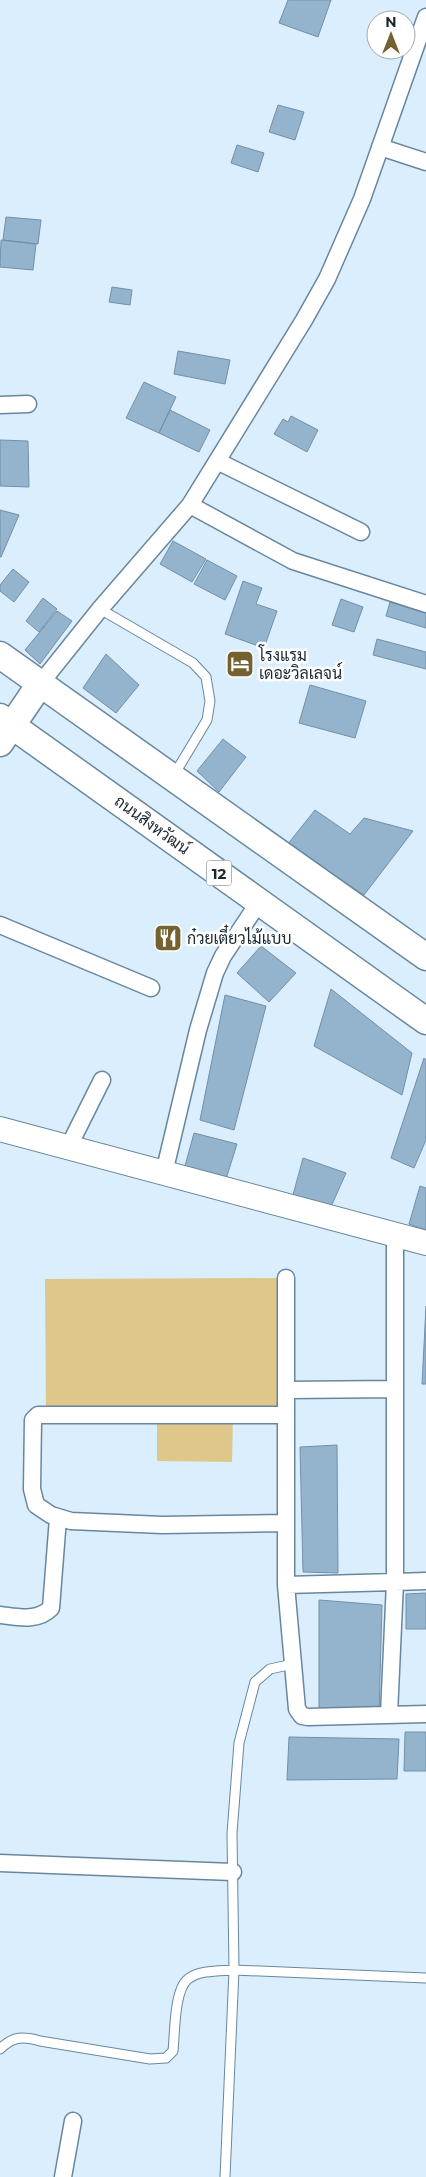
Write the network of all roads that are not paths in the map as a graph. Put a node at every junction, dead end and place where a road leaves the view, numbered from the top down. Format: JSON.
{"nodes":[{"id":1,"x":426,"y":17,"type":"edge"},
{"id":2,"x":380,"y":147,"type":"junction"},
{"id":3,"x":426,"y":162,"type":"edge"},
{"id":4,"x":28,"y":404,"type":"dead end"},
{"id":5,"x":0,"y":405,"type":"edge"},
{"id":6,"x":217,"y":461,"type":"junction"},
{"id":7,"x":190,"y":506,"type":"junction"},
{"id":8,"x":361,"y":532,"type":"dead end"},
{"id":9,"x":426,"y":604,"type":"edge"},
{"id":10,"x":100,"y":608,"type":"junction"},
{"id":11,"x":0,"y":655,"type":"edge"},
{"id":12,"x":40,"y":684,"type":"junction"},
{"id":13,"x":4,"y":728,"type":"edge"},
{"id":14,"x":173,"y":777,"type":"junction"},
{"id":15,"x":259,"y":902,"type":"junction"},
{"id":16,"x":0,"y":926,"type":"edge"},
{"id":17,"x":426,"y":957,"type":"edge"},
{"id":18,"x":151,"y":988,"type":"dead end"},
{"id":19,"x":426,"y":1021,"type":"edge"},
{"id":20,"x":102,"y":1080,"type":"dead end"},
{"id":21,"x":0,"y":1129,"type":"edge"},
{"id":22,"x":68,"y":1148,"type":"junction"},
{"id":23,"x":164,"y":1173,"type":"junction"},
{"id":24,"x":395,"y":1234,"type":"junction"},
{"id":25,"x":426,"y":1242,"type":"edge"},
{"id":26,"x":286,"y":1278,"type":"dead end"},
{"id":27,"x":394,"y":1388,"type":"junction"},
{"id":28,"x":286,"y":1390,"type":"junction"},
{"id":29,"x":286,"y":1415,"type":"junction"},
{"id":30,"x":58,"y":1518,"type":"junction"},
{"id":31,"x":286,"y":1523,"type":"junction"},
{"id":32,"x":426,"y":1581,"type":"edge"},
{"id":33,"x":395,"y":1582,"type":"junction"},
{"id":34,"x":286,"y":1585,"type":"junction"},
{"id":35,"x":0,"y":1615,"type":"edge"},
{"id":36,"x":293,"y":1664,"type":"junction"},
{"id":37,"x":389,"y":1714,"type":"junction"},
{"id":38,"x":426,"y":1714,"type":"edge"},
{"id":39,"x":0,"y":1863,"type":"edge"},
{"id":40,"x":233,"y":1872,"type":"junction"},
{"id":41,"x":234,"y":1970,"type":"junction"},
{"id":42,"x":426,"y":1978,"type":"edge"},
{"id":43,"x":0,"y":2049,"type":"edge"},
{"id":44,"x":73,"y":2121,"type":"dead end"},
{"id":45,"x":63,"y":2177,"type":"edge"},
{"id":46,"x":225,"y":2177,"type":"edge"}],
"edges":[{"from":1,"to":2,"type":"street"},
{"from":2,"to":3,"type":"street"},
{"from":2,"to":6,"type":"street"},
{"from":4,"to":5,"type":"street"},
{"from":6,"to":7,"type":"street"},
{"from":6,"to":8,"type":"street"},
{"from":7,"to":9,"type":"street"},
{"from":7,"to":10,"type":"street"},
{"from":10,"to":12,"type":"street"},
{"from":10,"to":14,"type":"lane"},
{"from":11,"to":12,"type":"main road"},
{"from":12,"to":13,"type":"main road"},
{"from":12,"to":14,"type":"main road"},
{"from":13,"to":15,"type":"main road","name":"ถนนสิงหวัฒน์","number":"12"},
{"from":14,"to":17,"type":"main road"},
{"from":15,"to":19,"type":"main road","name":"ถนนสิงหวัฒน์","number":"12"},
{"from":15,"to":23,"type":"street"},
{"from":16,"to":18,"type":"street"},
{"from":20,"to":22,"type":"street"},
{"from":21,"to":22,"type":"street"},
{"from":22,"to":23,"type":"street"},
{"from":23,"to":24,"type":"street"},
{"from":24,"to":25,"type":"street"},
{"from":24,"to":27,"type":"street"},
{"from":26,"to":28,"type":"street"},
{"from":27,"to":28,"type":"street"},
{"from":27,"to":33,"type":"street"},
{"from":28,"to":29,"type":"street"},
{"from":29,"to":30,"type":"street"},
{"from":29,"to":31,"type":"street"},
{"from":30,"to":31,"type":"street"},
{"from":30,"to":35,"type":"street"},
{"from":31,"to":34,"type":"street"},
{"from":32,"to":33,"type":"street"},
{"from":33,"to":34,"type":"street"},
{"from":33,"to":37,"type":"street"},
{"from":34,"to":36,"type":"street"},
{"from":36,"to":37,"type":"street"},
{"from":36,"to":40,"type":"lane"},
{"from":37,"to":38,"type":"street"},
{"from":39,"to":40,"type":"street"},
{"from":40,"to":41,"type":"lane"},
{"from":41,"to":42,"type":"lane"},
{"from":41,"to":43,"type":"lane"},
{"from":41,"to":46,"type":"lane"},
{"from":44,"to":45,"type":"street"}]}
